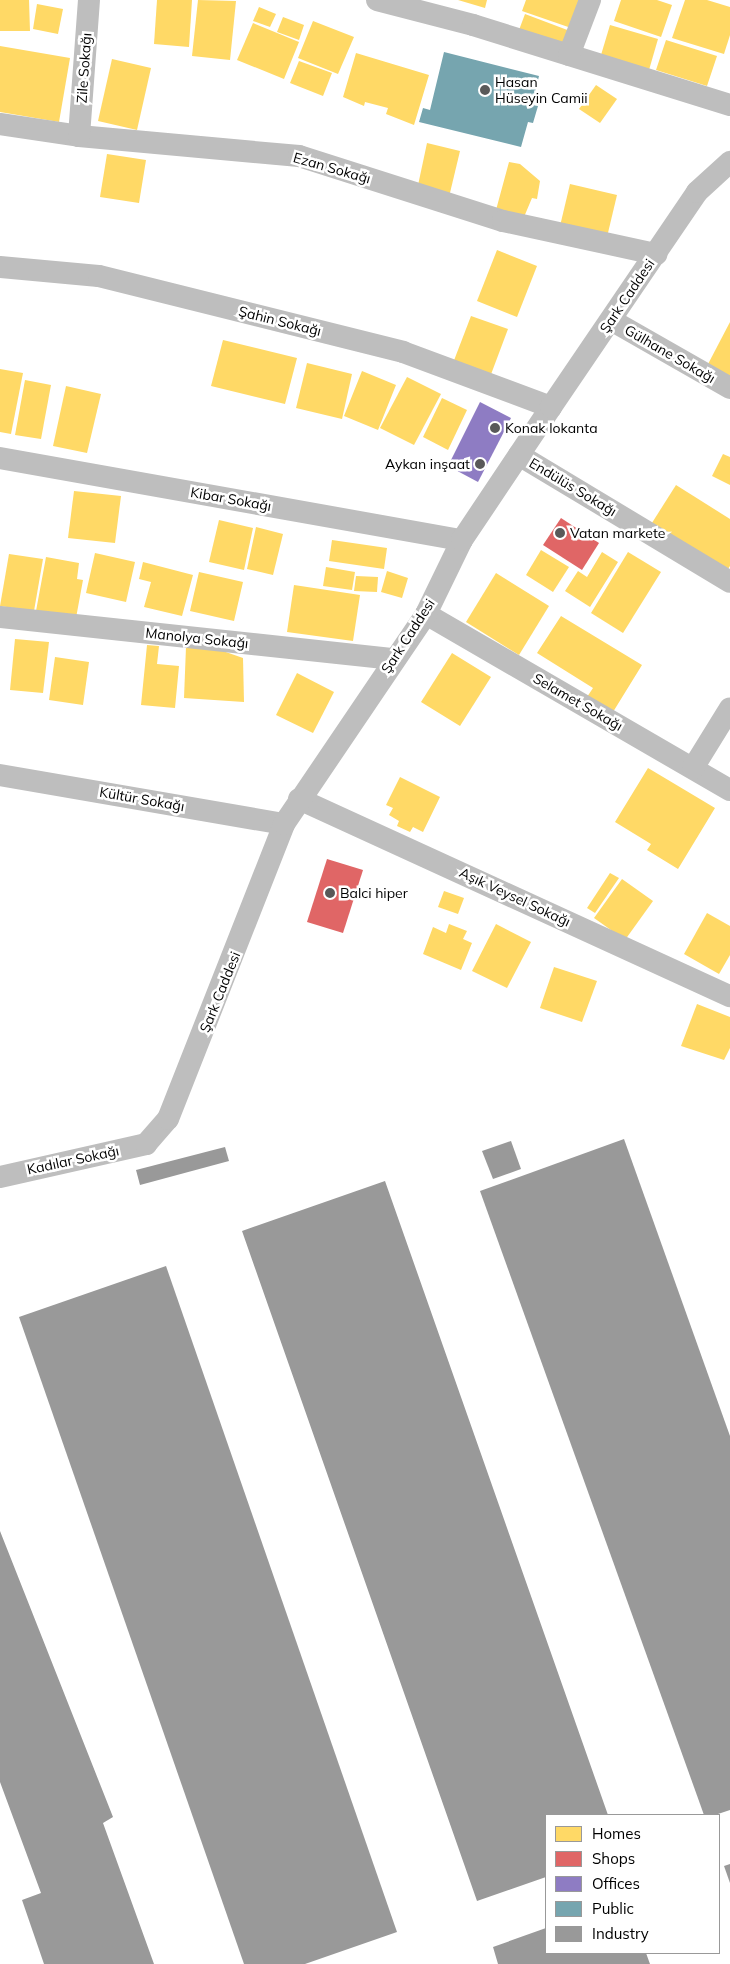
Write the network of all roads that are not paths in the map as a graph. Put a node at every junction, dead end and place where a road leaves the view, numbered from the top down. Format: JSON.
{"nodes":[{"id":1,"x":89,"y":0,"type":"edge"},
{"id":2,"x":377,"y":0,"type":"edge"},
{"id":3,"x":590,"y":0,"type":"edge"},
{"id":4,"x":417,"y":5,"type":"edge"},
{"id":5,"x":569,"y":55,"type":"junction"},
{"id":6,"x":730,"y":105,"type":"edge"},
{"id":7,"x":0,"y":124,"type":"edge"},
{"id":8,"x":79,"y":136,"type":"junction"},
{"id":9,"x":730,"y":162,"type":"edge"},
{"id":10,"x":656,"y":254,"type":"junction"},
{"id":11,"x":0,"y":267,"type":"edge"},
{"id":12,"x":611,"y":320,"type":"junction"},
{"id":13,"x":730,"y":388,"type":"edge"},
{"id":14,"x":551,"y":407,"type":"junction"},
{"id":15,"x":519,"y":455,"type":"junction"},
{"id":16,"x":0,"y":458,"type":"edge"},
{"id":17,"x":462,"y":540,"type":"junction"},
{"id":18,"x":730,"y":582,"type":"edge"},
{"id":19,"x":426,"y":614,"type":"junction"},
{"id":20,"x":0,"y":617,"type":"edge"},
{"id":21,"x":394,"y":659,"type":"junction"},
{"id":22,"x":730,"y":708,"type":"edge"},
{"id":23,"x":693,"y":768,"type":"junction"},
{"id":24,"x":0,"y":775,"type":"edge"},
{"id":25,"x":730,"y":790,"type":"edge"},
{"id":26,"x":299,"y":798,"type":"junction"},
{"id":27,"x":284,"y":824,"type":"junction"},
{"id":28,"x":730,"y":996,"type":"edge"},
{"id":29,"x":146,"y":1144,"type":"joint"},
{"id":30,"x":0,"y":1177,"type":"edge"}],
"edges":[{"from":1,"to":8,"type":"street","name":"Zile Sokağı"},
{"from":2,"to":4,"type":"street"},
{"from":3,"to":5,"type":"street"},
{"from":4,"to":5,"type":"street"},
{"from":5,"to":6,"type":"street"},
{"from":7,"to":8,"type":"street","name":"Ezan Sokağı"},
{"from":8,"to":10,"type":"street","name":"Ezan Sokağı"},
{"from":9,"to":10,"type":"street","name":"Şark Caddesi"},
{"from":10,"to":12,"type":"street","name":"Şark Caddesi"},
{"from":11,"to":14,"type":"street","name":"Şahin Sokağı"},
{"from":12,"to":13,"type":"street","name":"Gülhane Sokağı"},
{"from":12,"to":14,"type":"street","name":"Şark Caddesi"},
{"from":14,"to":15,"type":"street","name":"Şark Caddesi"},
{"from":15,"to":17,"type":"street","name":"Şark Caddesi"},
{"from":15,"to":18,"type":"street","name":"Endülüs Sokağı"},
{"from":16,"to":17,"type":"street","name":"Kibar Sokağı"},
{"from":17,"to":19,"type":"street","name":"Şark Caddesi"},
{"from":19,"to":21,"type":"street","name":"Şark Caddesi"},
{"from":19,"to":23,"type":"street","name":"Selamet Sokağı"},
{"from":20,"to":21,"type":"street","name":"Manolya Sokağı"},
{"from":21,"to":26,"type":"street","name":"Şark Caddesi"},
{"from":22,"to":23,"type":"street"},
{"from":23,"to":25,"type":"street","name":"Selamet Sokağı"},
{"from":24,"to":27,"type":"street","name":"Kültür Sokağı"},
{"from":26,"to":27,"type":"street","name":"Şark Caddesi"},
{"from":26,"to":28,"type":"street","name":"Aşık Veysel Sokağı"},
{"from":27,"to":29,"type":"street","name":"Şark Caddesi"},
{"from":29,"to":30,"type":"street","name":"Kadılar Sokağı"}]}
